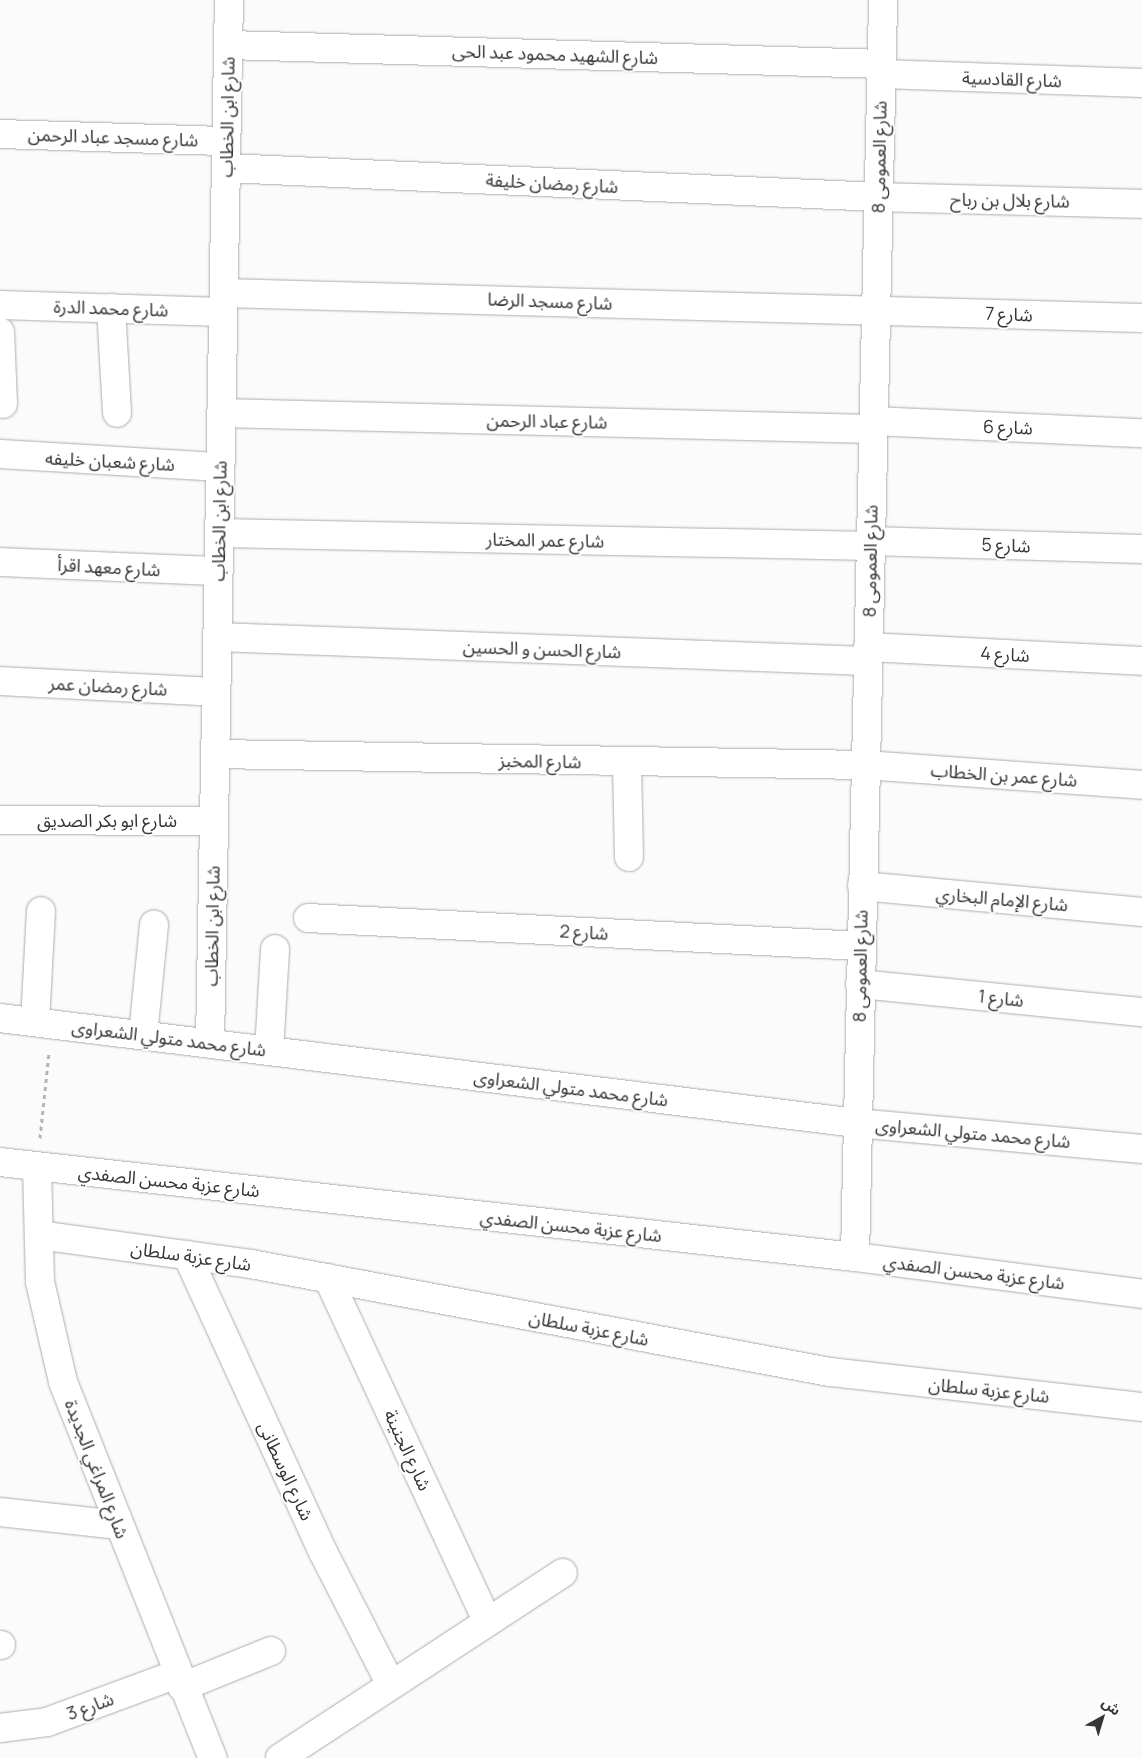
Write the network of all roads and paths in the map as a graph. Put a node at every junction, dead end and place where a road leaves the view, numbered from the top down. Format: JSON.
{"nodes":[{"id":1,"x":229,"y":0,"type":"edge"},
{"id":2,"x":883,"y":0,"type":"edge"},
{"id":3,"x":228,"y":45,"type":"junction"},
{"id":4,"x":882,"y":69,"type":"junction"},
{"id":5,"x":1142,"y":83,"type":"edge"},
{"id":6,"x":0,"y":134,"type":"edge"},
{"id":7,"x":226,"y":141,"type":"junction"},
{"id":8,"x":226,"y":168,"type":"junction"},
{"id":9,"x":879,"y":197,"type":"junction"},
{"id":10,"x":1142,"y":204,"type":"edge"},
{"id":11,"x":223,"y":302,"type":"junction"},
{"id":12,"x":0,"y":305,"type":"edge"},
{"id":13,"x":111,"y":308,"type":"junction"},
{"id":14,"x":876,"y":310,"type":"junction"},
{"id":15,"x":1142,"y":318,"type":"edge"},
{"id":16,"x":0,"y":332,"type":"edge"},
{"id":17,"x":3,"y":404,"type":"dead end"},
{"id":18,"x":117,"y":412,"type":"dead end"},
{"id":19,"x":222,"y":413,"type":"junction"},
{"id":20,"x":873,"y":425,"type":"junction"},
{"id":21,"x":1142,"y":433,"type":"edge"},
{"id":22,"x":0,"y":454,"type":"edge"},
{"id":23,"x":220,"y":467,"type":"junction"},
{"id":24,"x":219,"y":533,"type":"junction"},
{"id":25,"x":870,"y":544,"type":"junction"},
{"id":26,"x":1142,"y":549,"type":"edge"},
{"id":27,"x":0,"y":562,"type":"edge"},
{"id":28,"x":218,"y":571,"type":"junction"},
{"id":29,"x":217,"y":637,"type":"junction"},
{"id":30,"x":868,"y":654,"type":"junction"},
{"id":31,"x":1142,"y":661,"type":"edge"},
{"id":32,"x":0,"y":681,"type":"edge"},
{"id":33,"x":216,"y":692,"type":"junction"},
{"id":34,"x":215,"y":754,"type":"junction"},
{"id":35,"x":627,"y":763,"type":"junction"},
{"id":36,"x":865,"y":765,"type":"junction"},
{"id":37,"x":1142,"y":785,"type":"edge"},
{"id":38,"x":0,"y":820,"type":"edge"},
{"id":39,"x":214,"y":821,"type":"junction"},
{"id":40,"x":629,"y":857,"type":"dead end"},
{"id":41,"x":862,"y":886,"type":"junction"},
{"id":42,"x":41,"y":911,"type":"dead end"},
{"id":43,"x":1142,"y":912,"type":"edge"},
{"id":44,"x":308,"y":918,"type":"dead end"},
{"id":45,"x":154,"y":925,"type":"dead end"},
{"id":46,"x":861,"y":946,"type":"junction"},
{"id":47,"x":275,"y":949,"type":"dead end"},
{"id":48,"x":860,"y":984,"type":"junction"},
{"id":49,"x":1142,"y":1012,"type":"edge"},
{"id":50,"x":0,"y":1018,"type":"edge"},
{"id":51,"x":44,"y":1023,"type":"junction"},
{"id":52,"x":144,"y":1035,"type":"junction"},
{"id":53,"x":210,"y":1043,"type":"junction"},
{"id":54,"x":269,"y":1051,"type":"junction"},
{"id":55,"x":856,"y":1123,"type":"junction"},
{"id":56,"x":1142,"y":1148,"type":"edge"},
{"id":57,"x":0,"y":1162,"type":"edge"},
{"id":58,"x":37,"y":1167,"type":"junction"},
{"id":59,"x":39,"y":1235,"type":"junction"},
{"id":60,"x":187,"y":1255,"type":"junction"},
{"id":61,"x":855,"y":1257,"type":"junction"},
{"id":62,"x":328,"y":1278,"type":"junction"},
{"id":63,"x":1142,"y":1294,"type":"edge"},
{"id":64,"x":1142,"y":1407,"type":"edge"},
{"id":65,"x":0,"y":1512,"type":"edge"},
{"id":66,"x":119,"y":1525,"type":"junction"},
{"id":67,"x":562,"y":1573,"type":"dead end"},
{"id":68,"x":488,"y":1622,"type":"junction"},
{"id":69,"x":271,"y":1650,"type":"dead end"},
{"id":70,"x":180,"y":1680,"type":"junction"},
{"id":71,"x":391,"y":1685,"type":"junction"},
{"id":72,"x":0,"y":1728,"type":"edge"},
{"id":73,"x":213,"y":1758,"type":"edge"},
{"id":74,"x":280,"y":1758,"type":"edge"}],
"edges":[{"from":1,"to":3,"type":"street","name":"شارع ابن الخطاب"},
{"from":2,"to":4,"type":"street","name":"شارع العمومى 8"},
{"from":3,"to":4,"type":"street","name":"شارع الشهيد محمود عبد الحى"},
{"from":3,"to":7,"type":"street","name":"شارع ابن الخطاب"},
{"from":4,"to":5,"type":"street","name":"شارع القادسية"},
{"from":4,"to":9,"type":"street","name":"شارع العمومى 8"},
{"from":6,"to":7,"type":"street","name":"شارع مسجد عباد الرحمن"},
{"from":7,"to":8,"type":"street","name":"شارع ابن الخطاب"},
{"from":8,"to":9,"type":"street","name":"شارع رمضان خليفة"},
{"from":8,"to":11,"type":"street","name":"شارع ابن الخطاب"},
{"from":9,"to":10,"type":"street","name":"شارع بلال بن رباح"},
{"from":9,"to":14,"type":"street","name":"شارع العمومى 8"},
{"from":11,"to":13,"type":"street","name":"شارع محمد الدرة"},
{"from":11,"to":14,"type":"street","name":"شارع مسجد الرضا"},
{"from":11,"to":19,"type":"street","name":"شارع ابن الخطاب"},
{"from":12,"to":13,"type":"street","name":"شارع محمد الدرة"},
{"from":13,"to":18,"type":"street"},
{"from":14,"to":15,"type":"street","name":"شارع 7"},
{"from":14,"to":20,"type":"street","name":"شارع العمومى 8"},
{"from":16,"to":17,"type":"street"},
{"from":19,"to":20,"type":"street","name":"شارع عباد الرحمن"},
{"from":19,"to":23,"type":"street","name":"شارع ابن الخطاب"},
{"from":20,"to":21,"type":"street","name":"شارع 6"},
{"from":20,"to":25,"type":"street","name":"شارع العمومى 8"},
{"from":22,"to":23,"type":"street","name":"شارع شعبان خليفه"},
{"from":23,"to":24,"type":"street","name":"شارع ابن الخطاب"},
{"from":24,"to":25,"type":"street","name":"شارع عمر المختار"},
{"from":24,"to":28,"type":"street","name":"شارع ابن الخطاب"},
{"from":25,"to":26,"type":"street","name":"شارع 5"},
{"from":25,"to":30,"type":"street","name":"شارع العمومى 8"},
{"from":27,"to":28,"type":"street","name":"شارع معهد اقرأ"},
{"from":28,"to":29,"type":"street","name":"شارع ابن الخطاب"},
{"from":29,"to":30,"type":"street","name":"شارع الحسن و الحسين"},
{"from":29,"to":33,"type":"street","name":"شارع ابن الخطاب"},
{"from":30,"to":31,"type":"street","name":"شارع 4"},
{"from":30,"to":36,"type":"street","name":"شارع العمومى 8"},
{"from":32,"to":33,"type":"street","name":"شارع رمضان عمر"},
{"from":33,"to":34,"type":"street","name":"شارع ابن الخطاب"},
{"from":34,"to":35,"type":"street","name":"شارع المخبز"},
{"from":34,"to":39,"type":"street","name":"شارع ابن الخطاب"},
{"from":35,"to":36,"type":"street","name":"شارع المخبز"},
{"from":35,"to":40,"type":"street"},
{"from":36,"to":37,"type":"street","name":"شارع عمر بن الخطاب"},
{"from":36,"to":41,"type":"street","name":"شارع العمومى 8"},
{"from":38,"to":39,"type":"street","name":"شارع ابو بكر الصديق"},
{"from":39,"to":53,"type":"street","name":"شارع ابن الخطاب"},
{"from":41,"to":43,"type":"street","name":"شارع الإمام البخاري"},
{"from":41,"to":46,"type":"street","name":"شارع العمومى 8"},
{"from":42,"to":51,"type":"street"},
{"from":44,"to":46,"type":"street","name":"شارع 2"},
{"from":45,"to":52,"type":"street"},
{"from":46,"to":48,"type":"street","name":"شارع العمومى 8"},
{"from":47,"to":54,"type":"street"},
{"from":48,"to":49,"type":"street","name":"شارع 1"},
{"from":48,"to":55,"type":"street","name":"شارع العمومى 8"},
{"from":50,"to":51,"type":"street","name":"شارع محمد متولي الشعراوى"},
{"from":51,"to":52,"type":"street","name":"شارع محمد متولي الشعراوى"},
{"from":51,"to":58,"type":"path"},
{"from":52,"to":53,"type":"street","name":"شارع محمد متولي الشعراوى"},
{"from":53,"to":54,"type":"street","name":"شارع محمد متولي الشعراوى"},
{"from":54,"to":55,"type":"street","name":"شارع محمد متولي الشعراوى"},
{"from":55,"to":56,"type":"street","name":"شارع محمد متولي الشعراوى"},
{"from":55,"to":61,"type":"street","name":"شارع العمومى 8"},
{"from":57,"to":58,"type":"street","name":"شارع عزبة محسن الصفدي"},
{"from":58,"to":59,"type":"street","name":"شارع المراغي الجديدة"},
{"from":58,"to":61,"type":"street","name":"شارع عزبة محسن الصفدي"},
{"from":59,"to":60,"type":"street","name":"شارع عزبة سلطان"},
{"from":59,"to":66,"type":"street","name":"شارع المراغي الجديدة"},
{"from":60,"to":62,"type":"street","name":"شارع عزبة سلطان"},
{"from":60,"to":71,"type":"street","name":"شارع الوسطانى"},
{"from":61,"to":63,"type":"street","name":"شارع عزبة محسن الصفدي"},
{"from":62,"to":64,"type":"street","name":"شارع عزبة سلطان"},
{"from":62,"to":68,"type":"street","name":"شارع الجنينة"},
{"from":65,"to":66,"type":"street"},
{"from":66,"to":70,"type":"street","name":"شارع المراغي الجديدة"},
{"from":67,"to":68,"type":"street"},
{"from":68,"to":71,"type":"street"},
{"from":69,"to":70,"type":"street","name":"شارع 3"},
{"from":70,"to":72,"type":"street","name":"شارع 3"},
{"from":70,"to":73,"type":"street","name":"شارع المراغي الجديدة"},
{"from":71,"to":74,"type":"street"}]}
